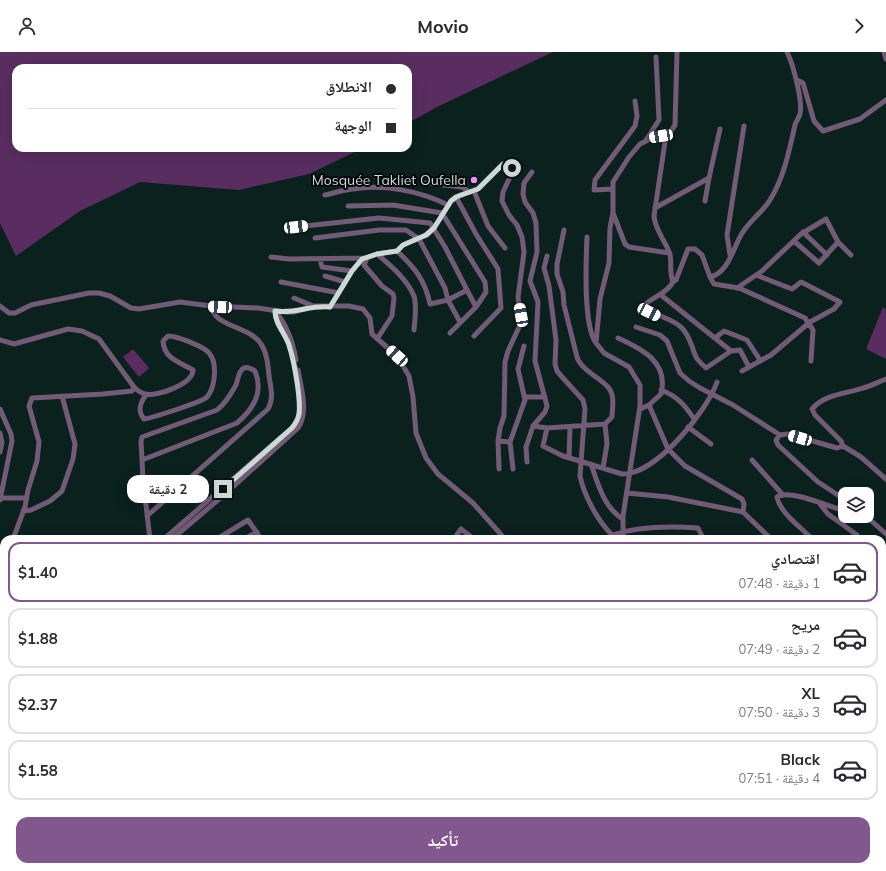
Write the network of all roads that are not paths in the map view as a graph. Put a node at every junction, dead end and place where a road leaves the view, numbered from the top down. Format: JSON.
{"nodes":[{"id":1,"x":677,"y":52,"type":"edge"},
{"id":2,"x":787,"y":52,"type":"edge"},
{"id":3,"x":884,"y":52,"type":"edge"},
{"id":4,"x":656,"y":57,"type":"dead end"},
{"id":5,"x":886,"y":59,"type":"edge"},
{"id":6,"x":796,"y":80,"type":"junction"},
{"id":7,"x":886,"y":100,"type":"edge"},
{"id":8,"x":635,"y":101,"type":"dead end"},
{"id":9,"x":744,"y":126,"type":"dead end"},
{"id":10,"x":720,"y":129,"type":"dead end"},
{"id":11,"x":663,"y":139,"type":"junction"},
{"id":12,"x":644,"y":142,"type":"junction"},
{"id":13,"x":532,"y":172,"type":"dead end"},
{"id":14,"x":709,"y":178,"type":"junction"},
{"id":15,"x":426,"y":184,"type":"dead end"},
{"id":16,"x":612,"y":189,"type":"junction"},
{"id":17,"x":472,"y":192,"type":"junction"},
{"id":18,"x":325,"y":195,"type":"dead end"},
{"id":19,"x":456,"y":197,"type":"junction"},
{"id":20,"x":705,"y":201,"type":"dead end"},
{"id":21,"x":448,"y":204,"type":"junction"},
{"id":22,"x":348,"y":206,"type":"dead end"},
{"id":23,"x":656,"y":208,"type":"junction"},
{"id":24,"x":613,"y":212,"type":"junction"},
{"id":25,"x":442,"y":213,"type":"junction"},
{"id":26,"x":296,"y":227,"type":"dead end"},
{"id":27,"x":434,"y":228,"type":"junction"},
{"id":28,"x":564,"y":230,"type":"dead end"},
{"id":29,"x":804,"y":232,"type":"junction"},
{"id":30,"x":587,"y":237,"type":"dead end"},
{"id":31,"x":315,"y":238,"type":"dead end"},
{"id":32,"x":419,"y":239,"type":"junction"},
{"id":33,"x":794,"y":240,"type":"junction"},
{"id":34,"x":838,"y":242,"type":"junction"},
{"id":35,"x":505,"y":248,"type":"dead end"},
{"id":36,"x":397,"y":251,"type":"junction"},
{"id":37,"x":669,"y":253,"type":"junction"},
{"id":38,"x":377,"y":254,"type":"junction"},
{"id":39,"x":827,"y":255,"type":"junction"},
{"id":40,"x":851,"y":255,"type":"dead end"},
{"id":41,"x":547,"y":256,"type":"dead end"},
{"id":42,"x":730,"y":256,"type":"junction"},
{"id":43,"x":271,"y":257,"type":"dead end"},
{"id":44,"x":320,"y":259,"type":"junction"},
{"id":45,"x":364,"y":261,"type":"junction"},
{"id":46,"x":352,"y":271,"type":"junction"},
{"id":47,"x":756,"y":275,"type":"junction"},
{"id":48,"x":325,"y":276,"type":"dead end"},
{"id":49,"x":710,"y":277,"type":"junction"},
{"id":50,"x":281,"y":282,"type":"dead end"},
{"id":51,"x":345,"y":282,"type":"junction"},
{"id":52,"x":673,"y":282,"type":"junction"},
{"id":53,"x":737,"y":288,"type":"junction"},
{"id":54,"x":466,"y":290,"type":"junction"},
{"id":55,"x":339,"y":293,"type":"junction"},
{"id":56,"x":661,"y":295,"type":"junction"},
{"id":57,"x":294,"y":298,"type":"dead end"},
{"id":58,"x":448,"y":300,"type":"junction"},
{"id":59,"x":0,"y":306,"type":"edge"},
{"id":60,"x":211,"y":306,"type":"junction"},
{"id":61,"x":314,"y":306,"type":"junction"},
{"id":62,"x":330,"y":307,"type":"junction"},
{"id":63,"x":476,"y":307,"type":"junction"},
{"id":64,"x":275,"y":311,"type":"junction"},
{"id":65,"x":460,"y":322,"type":"junction"},
{"id":66,"x":810,"y":322,"type":"junction"},
{"id":67,"x":636,"y":327,"type":"dead end"},
{"id":68,"x":414,"y":330,"type":"dead end"},
{"id":69,"x":450,"y":333,"type":"dead end"},
{"id":70,"x":474,"y":336,"type":"dead end"},
{"id":71,"x":618,"y":338,"type":"dead end"},
{"id":72,"x":716,"y":338,"type":"junction"},
{"id":73,"x":377,"y":339,"type":"junction"},
{"id":74,"x":0,"y":340,"type":"edge"},
{"id":75,"x":596,"y":343,"type":"junction"},
{"id":76,"x":524,"y":346,"type":"dead end"},
{"id":77,"x":731,"y":351,"type":"junction"},
{"id":78,"x":760,"y":360,"type":"junction"},
{"id":79,"x":811,"y":361,"type":"dead end"},
{"id":80,"x":749,"y":367,"type":"junction"},
{"id":81,"x":742,"y":371,"type":"dead end"},
{"id":82,"x":886,"y":379,"type":"edge"},
{"id":83,"x":717,"y":382,"type":"dead end"},
{"id":84,"x":134,"y":387,"type":"junction"},
{"id":85,"x":661,"y":390,"type":"junction"},
{"id":86,"x":713,"y":394,"type":"junction"},
{"id":87,"x":146,"y":395,"type":"junction"},
{"id":88,"x":62,"y":396,"type":"junction"},
{"id":89,"x":525,"y":397,"type":"junction"},
{"id":90,"x":545,"y":397,"type":"junction"},
{"id":91,"x":649,"y":405,"type":"junction"},
{"id":92,"x":0,"y":409,"type":"edge"},
{"id":93,"x":640,"y":409,"type":"junction"},
{"id":94,"x":694,"y":419,"type":"junction"},
{"id":95,"x":605,"y":424,"type":"junction"},
{"id":96,"x":533,"y":426,"type":"junction"},
{"id":97,"x":582,"y":426,"type":"junction"},
{"id":98,"x":688,"y":427,"type":"junction"},
{"id":99,"x":547,"y":428,"type":"junction"},
{"id":100,"x":570,"y":428,"type":"junction"},
{"id":101,"x":0,"y":432,"type":"edge"},
{"id":102,"x":780,"y":435,"type":"junction"},
{"id":103,"x":498,"y":441,"type":"junction"},
{"id":104,"x":510,"y":442,"type":"junction"},
{"id":105,"x":712,"y":444,"type":"dead end"},
{"id":106,"x":843,"y":446,"type":"junction"},
{"id":107,"x":668,"y":449,"type":"junction"},
{"id":108,"x":0,"y":452,"type":"edge"},
{"id":109,"x":568,"y":458,"type":"junction"},
{"id":110,"x":142,"y":460,"type":"junction"},
{"id":111,"x":582,"y":460,"type":"junction"},
{"id":112,"x":752,"y":460,"type":"dead end"},
{"id":113,"x":527,"y":462,"type":"dead end"},
{"id":114,"x":591,"y":464,"type":"junction"},
{"id":115,"x":603,"y":468,"type":"junction"},
{"id":116,"x":500,"y":469,"type":"dead end"},
{"id":117,"x":513,"y":469,"type":"dead end"},
{"id":118,"x":629,"y":474,"type":"junction"},
{"id":119,"x":886,"y":479,"type":"edge"},
{"id":120,"x":627,"y":493,"type":"junction"},
{"id":121,"x":782,"y":494,"type":"junction"},
{"id":122,"x":838,"y":495,"type":"edge"},
{"id":123,"x":26,"y":498,"type":"junction"},
{"id":124,"x":0,"y":499,"type":"edge"},
{"id":125,"x":819,"y":503,"type":"junction"},
{"id":126,"x":838,"y":508,"type":"edge"},
{"id":127,"x":23,"y":512,"type":"junction"},
{"id":128,"x":743,"y":512,"type":"junction"},
{"id":129,"x":147,"y":516,"type":"junction"},
{"id":130,"x":623,"y":519,"type":"junction"},
{"id":131,"x":874,"y":523,"type":"edge"},
{"id":132,"x":623,"y":531,"type":"junction"},
{"id":133,"x":257,"y":532,"type":"junction"},
{"id":134,"x":886,"y":534,"type":"edge"},
{"id":135,"x":14,"y":535,"type":"edge"},
{"id":136,"x":149,"y":535,"type":"edge"},
{"id":137,"x":169,"y":535,"type":"edge"},
{"id":138,"x":177,"y":535,"type":"edge"},
{"id":139,"x":224,"y":535,"type":"edge"},
{"id":140,"x":251,"y":535,"type":"edge"},
{"id":141,"x":259,"y":535,"type":"edge"},
{"id":142,"x":457,"y":535,"type":"edge"},
{"id":143,"x":469,"y":535,"type":"edge"},
{"id":144,"x":500,"y":535,"type":"edge"},
{"id":145,"x":623,"y":535,"type":"edge"},
{"id":146,"x":701,"y":535,"type":"edge"},
{"id":147,"x":767,"y":535,"type":"edge"},
{"id":148,"x":808,"y":535,"type":"edge"},
{"id":149,"x":857,"y":535,"type":"edge"}],
"edges":[{"from":1,"to":11,"type":"street"},
{"from":2,"to":6,"type":"street"},
{"from":3,"to":5,"type":"street"},
{"from":4,"to":12,"type":"street"},
{"from":6,"to":7,"type":"street"},
{"from":6,"to":42,"type":"street"},
{"from":8,"to":16,"type":"street"},
{"from":9,"to":42,"type":"street"},
{"from":10,"to":14,"type":"street"},
{"from":11,"to":12,"type":"street"},
{"from":11,"to":23,"type":"street"},
{"from":12,"to":16,"type":"street"},
{"from":13,"to":90,"type":"street"},
{"from":14,"to":20,"type":"street"},
{"from":14,"to":23,"type":"street"},
{"from":15,"to":17,"type":"street"},
{"from":16,"to":24,"type":"street"},
{"from":17,"to":19,"type":"street"},
{"from":17,"to":35,"type":"street"},
{"from":17,"to":103,"type":"street"},
{"from":18,"to":21,"type":"street"},
{"from":19,"to":21,"type":"street"},
{"from":19,"to":70,"type":"street"},
{"from":21,"to":25,"type":"street"},
{"from":22,"to":25,"type":"street"},
{"from":23,"to":37,"type":"street"},
{"from":24,"to":37,"type":"street"},
{"from":24,"to":75,"type":"street"},
{"from":25,"to":27,"type":"street"},
{"from":25,"to":63,"type":"street"},
{"from":26,"to":27,"type":"street"},
{"from":27,"to":32,"type":"street"},
{"from":27,"to":54,"type":"street"},
{"from":28,"to":95,"type":"street"},
{"from":29,"to":33,"type":"street"},
{"from":29,"to":34,"type":"street"},
{"from":29,"to":39,"type":"street"},
{"from":30,"to":75,"type":"street"},
{"from":31,"to":32,"type":"street"},
{"from":32,"to":36,"type":"street"},
{"from":32,"to":58,"type":"street"},
{"from":33,"to":39,"type":"street"},
{"from":33,"to":47,"type":"street"},
{"from":34,"to":39,"type":"street"},
{"from":34,"to":40,"type":"street"},
{"from":36,"to":38,"type":"street"},
{"from":36,"to":58,"type":"street"},
{"from":37,"to":52,"type":"street"},
{"from":38,"to":45,"type":"street"},
{"from":38,"to":68,"type":"street"},
{"from":41,"to":97,"type":"street"},
{"from":42,"to":49,"type":"street"},
{"from":43,"to":44,"type":"street"},
{"from":44,"to":45,"type":"street"},
{"from":44,"to":46,"type":"street"},
{"from":45,"to":46,"type":"street"},
{"from":45,"to":73,"type":"street"},
{"from":46,"to":51,"type":"street"},
{"from":47,"to":53,"type":"street"},
{"from":47,"to":66,"type":"street"},
{"from":48,"to":51,"type":"street"},
{"from":49,"to":52,"type":"street"},
{"from":49,"to":53,"type":"street"},
{"from":50,"to":55,"type":"street"},
{"from":51,"to":55,"type":"street"},
{"from":52,"to":56,"type":"street"},
{"from":53,"to":66,"type":"street"},
{"from":54,"to":58,"type":"street"},
{"from":54,"to":63,"type":"street"},
{"from":55,"to":62,"type":"street"},
{"from":56,"to":72,"type":"street"},
{"from":56,"to":77,"type":"street"},
{"from":57,"to":61,"type":"street"},
{"from":58,"to":65,"type":"street"},
{"from":59,"to":60,"type":"street"},
{"from":60,"to":64,"type":"street"},
{"from":60,"to":129,"type":"street"},
{"from":61,"to":62,"type":"street"},
{"from":61,"to":64,"type":"street"},
{"from":62,"to":73,"type":"street"},
{"from":63,"to":65,"type":"street"},
{"from":64,"to":137,"type":"street"},
{"from":64,"to":138,"type":"street"},
{"from":65,"to":69,"type":"street"},
{"from":66,"to":78,"type":"street"},
{"from":66,"to":79,"type":"street"},
{"from":67,"to":86,"type":"street"},
{"from":71,"to":85,"type":"street"},
{"from":72,"to":77,"type":"street"},
{"from":72,"to":78,"type":"street"},
{"from":73,"to":144,"type":"street"},
{"from":74,"to":84,"type":"street"},
{"from":75,"to":93,"type":"street"},
{"from":76,"to":89,"type":"street"},
{"from":77,"to":80,"type":"street"},
{"from":78,"to":80,"type":"street"},
{"from":80,"to":81,"type":"street"},
{"from":82,"to":106,"type":"street"},
{"from":83,"to":86,"type":"street"},
{"from":84,"to":87,"type":"street"},
{"from":84,"to":88,"type":"street"},
{"from":85,"to":91,"type":"street"},
{"from":85,"to":94,"type":"street"},
{"from":86,"to":94,"type":"street"},
{"from":86,"to":102,"type":"street"},
{"from":87,"to":87,"type":"street"},
{"from":88,"to":123,"type":"street"},
{"from":88,"to":127,"type":"street"},
{"from":89,"to":90,"type":"street"},
{"from":89,"to":104,"type":"street"},
{"from":90,"to":96,"type":"street"},
{"from":91,"to":93,"type":"street"},
{"from":91,"to":107,"type":"street"},
{"from":92,"to":124,"type":"street"},
{"from":93,"to":118,"type":"street"},
{"from":94,"to":98,"type":"street"},
{"from":95,"to":97,"type":"street"},
{"from":95,"to":115,"type":"street"},
{"from":96,"to":99,"type":"street"},
{"from":96,"to":113,"type":"street"},
{"from":97,"to":100,"type":"street"},
{"from":97,"to":111,"type":"street"},
{"from":98,"to":105,"type":"street"},
{"from":98,"to":107,"type":"street"},
{"from":99,"to":100,"type":"street"},
{"from":99,"to":109,"type":"street"},
{"from":100,"to":109,"type":"street"},
{"from":101,"to":108,"type":"street"},
{"from":102,"to":106,"type":"street"},
{"from":102,"to":122,"type":"street"},
{"from":103,"to":104,"type":"street"},
{"from":103,"to":116,"type":"street"},
{"from":104,"to":117,"type":"street"},
{"from":106,"to":119,"type":"street"},
{"from":107,"to":118,"type":"street"},
{"from":107,"to":128,"type":"street"},
{"from":109,"to":111,"type":"street"},
{"from":110,"to":110,"type":"street"},
{"from":110,"to":129,"type":"street"},
{"from":111,"to":114,"type":"street"},
{"from":111,"to":132,"type":"street"},
{"from":112,"to":121,"type":"street"},
{"from":114,"to":115,"type":"street"},
{"from":114,"to":130,"type":"street"},
{"from":115,"to":118,"type":"street"},
{"from":118,"to":120,"type":"street"},
{"from":120,"to":128,"type":"street"},
{"from":120,"to":130,"type":"street"},
{"from":121,"to":125,"type":"street"},
{"from":121,"to":148,"type":"street"},
{"from":123,"to":124,"type":"street"},
{"from":123,"to":127,"type":"street"},
{"from":125,"to":126,"type":"street"},
{"from":125,"to":149,"type":"street"},
{"from":127,"to":135,"type":"street"},
{"from":128,"to":147,"type":"street"},
{"from":129,"to":136,"type":"street"},
{"from":130,"to":132,"type":"street"},
{"from":131,"to":134,"type":"street"},
{"from":132,"to":145,"type":"street"},
{"from":132,"to":146,"type":"street"},
{"from":133,"to":139,"type":"street"},
{"from":133,"to":140,"type":"street"},
{"from":133,"to":141,"type":"street"},
{"from":142,"to":143,"type":"street"}]}
